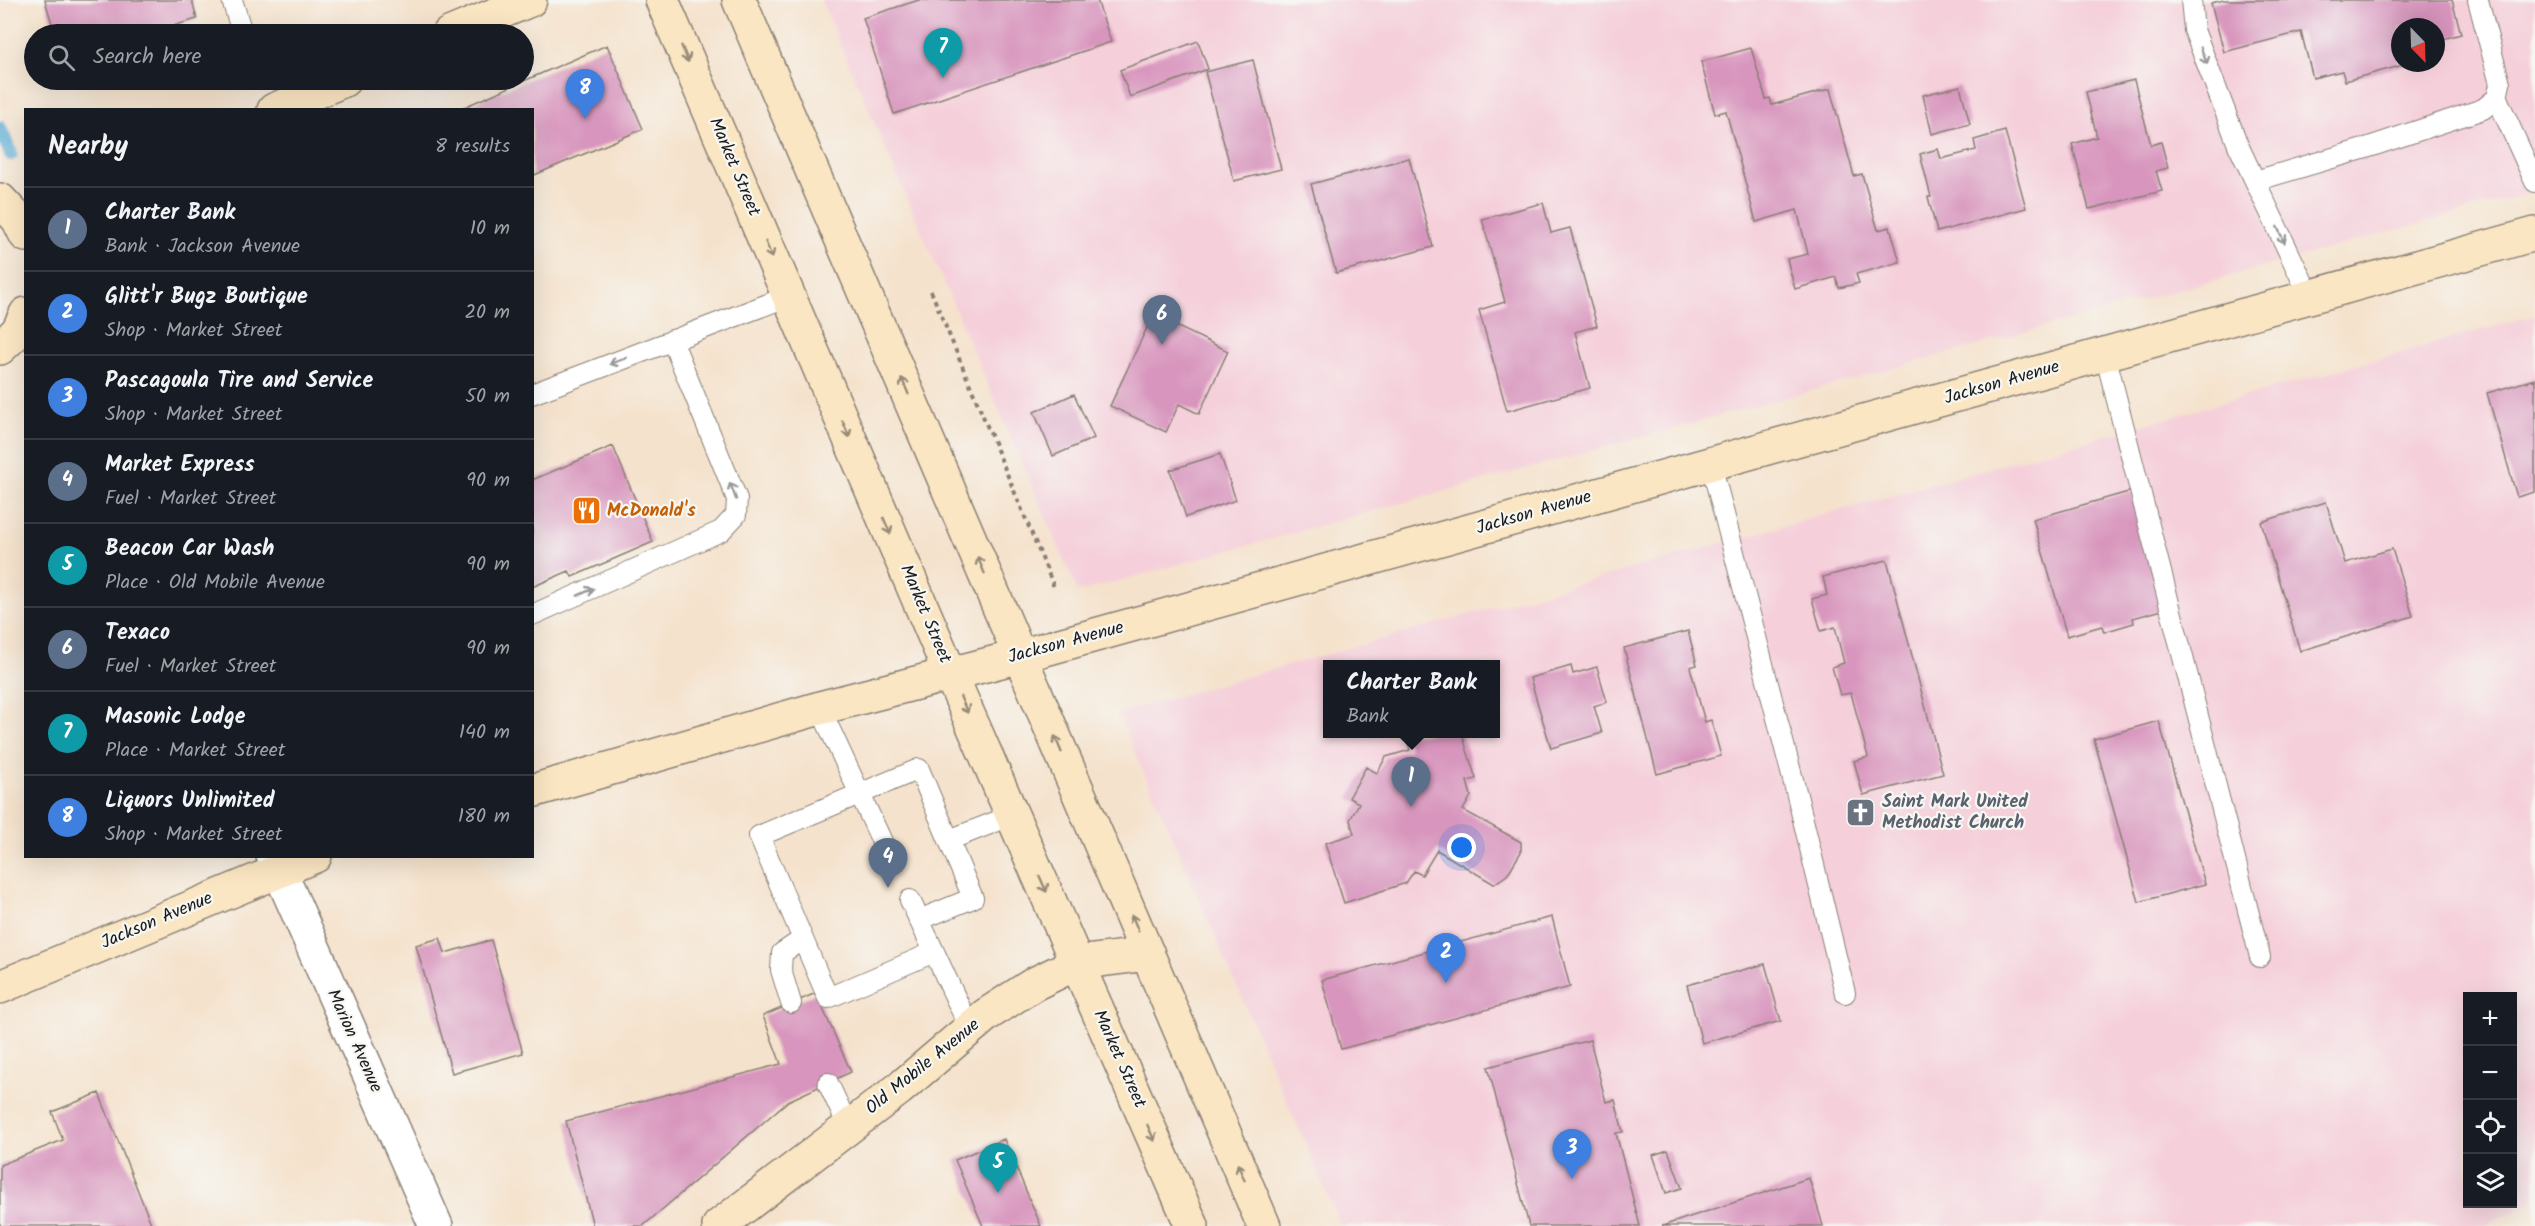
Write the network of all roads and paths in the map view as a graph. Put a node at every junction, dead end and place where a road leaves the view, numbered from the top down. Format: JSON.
{"nodes":[{"id":1,"x":232,"y":0,"type":"edge"},
{"id":2,"x":530,"y":0,"type":"edge"},
{"id":3,"x":662,"y":0,"type":"edge"},
{"id":4,"x":739,"y":0,"type":"edge"},
{"id":5,"x":2191,"y":0,"type":"edge"},
{"id":6,"x":2478,"y":0,"type":"edge"},
{"id":7,"x":239,"y":24,"type":"edge"},
{"id":8,"x":473,"y":24,"type":"edge"},
{"id":9,"x":321,"y":90,"type":"edge"},
{"id":10,"x":2498,"y":98,"type":"junction"},
{"id":11,"x":279,"y":108,"type":"edge"},
{"id":12,"x":2256,"y":181,"type":"junction"},
{"id":13,"x":2535,"y":182,"type":"edge"},
{"id":14,"x":2535,"y":234,"type":"edge"},
{"id":15,"x":931,"y":291,"type":"dead end"},
{"id":16,"x":789,"y":296,"type":"junction"},
{"id":17,"x":2310,"y":297,"type":"junction"},
{"id":18,"x":672,"y":340,"type":"junction"},
{"id":19,"x":2104,"y":354,"type":"junction"},
{"id":20,"x":534,"y":393,"type":"edge"},
{"id":21,"x":1711,"y":464,"type":"junction"},
{"id":22,"x":1054,"y":587,"type":"dead end"},
{"id":23,"x":534,"y":614,"type":"edge"},
{"id":24,"x":1020,"y":656,"type":"junction"},
{"id":25,"x":950,"y":673,"type":"junction"},
{"id":26,"x":820,"y":708,"type":"junction"},
{"id":27,"x":534,"y":790,"type":"edge"},
{"id":28,"x":861,"y":793,"type":"junction"},
{"id":29,"x":1013,"y":815,"type":"junction"},
{"id":30,"x":949,"y":840,"type":"junction"},
{"id":31,"x":885,"y":848,"type":"dead end"},
{"id":32,"x":304,"y":858,"type":"edge"},
{"id":33,"x":275,"y":863,"type":"edge"},
{"id":34,"x":909,"y":900,"type":"dead end"},
{"id":35,"x":919,"y":920,"type":"junction"},
{"id":36,"x":803,"y":939,"type":"junction"},
{"id":37,"x":934,"y":952,"type":"junction"},
{"id":38,"x":1148,"y":954,"type":"junction"},
{"id":39,"x":2260,"y":957,"type":"dead end"},
{"id":40,"x":1077,"y":963,"type":"junction"},
{"id":41,"x":0,"y":987,"type":"edge"},
{"id":42,"x":1845,"y":993,"type":"dead end"},
{"id":43,"x":791,"y":1003,"type":"dead end"},
{"id":44,"x":970,"y":1029,"type":"junction"},
{"id":45,"x":828,"y":1083,"type":"dead end"},
{"id":46,"x":848,"y":1126,"type":"junction"},
{"id":47,"x":436,"y":1226,"type":"edge"},
{"id":48,"x":719,"y":1226,"type":"edge"},
{"id":49,"x":1192,"y":1226,"type":"edge"},
{"id":50,"x":1264,"y":1226,"type":"edge"}],
"edges":[{"from":1,"to":7,"type":"lane"},
{"from":2,"to":8,"type":"main road"},
{"from":3,"to":16,"type":"main road","name":"Market Street","one_way":true},
{"from":24,"to":4,"type":"main road","one_way":true},
{"from":5,"to":12,"type":"lane","one_way":true},
{"from":6,"to":10,"type":"lane"},
{"from":9,"to":11,"type":"main road"},
{"from":10,"to":12,"type":"lane"},
{"from":10,"to":13,"type":"lane"},
{"from":12,"to":17,"type":"lane","one_way":true},
{"from":14,"to":17,"type":"main road","name":"Jackson Avenue"},
{"from":15,"to":22,"type":"path"},
{"from":16,"to":18,"type":"lane"},
{"from":16,"to":25,"type":"main road","name":"Market Street","one_way":true},
{"from":17,"to":19,"type":"main road","name":"Jackson Avenue"},
{"from":18,"to":20,"type":"lane","one_way":true},
{"from":23,"to":18,"type":"lane","one_way":true},
{"from":19,"to":21,"type":"main road","name":"Jackson Avenue"},
{"from":19,"to":39,"type":"lane"},
{"from":21,"to":24,"type":"main road","name":"Jackson Avenue"},
{"from":21,"to":42,"type":"lane"},
{"from":24,"to":25,"type":"main road","name":"Jackson Avenue"},
{"from":38,"to":24,"type":"main road","one_way":true},
{"from":25,"to":26,"type":"main road","name":"Jackson Avenue"},
{"from":25,"to":29,"type":"main road","name":"Market Street","one_way":true},
{"from":26,"to":27,"type":"main road","name":"Jackson Avenue"},
{"from":26,"to":28,"type":"lane"},
{"from":28,"to":30,"type":"lane"},
{"from":28,"to":31,"type":"lane"},
{"from":28,"to":36,"type":"lane"},
{"from":29,"to":30,"type":"lane"},
{"from":29,"to":40,"type":"main road","name":"Market Street","one_way":true},
{"from":30,"to":35,"type":"lane"},
{"from":32,"to":33,"type":"main road","name":"Jackson Avenue"},
{"from":33,"to":41,"type":"main road","name":"Jackson Avenue"},
{"from":33,"to":47,"type":"street","name":"Marion Avenue"},
{"from":34,"to":35,"type":"lane"},
{"from":35,"to":37,"type":"lane"},
{"from":36,"to":37,"type":"lane"},
{"from":36,"to":43,"type":"lane"},
{"from":37,"to":44,"type":"lane"},
{"from":38,"to":40,"type":"main road","name":"Old Mobile Avenue"},
{"from":50,"to":38,"type":"main road","one_way":true},
{"from":40,"to":44,"type":"main road","name":"Old Mobile Avenue"},
{"from":40,"to":49,"type":"main road","name":"Market Street","one_way":true},
{"from":44,"to":46,"type":"main road","name":"Old Mobile Avenue"},
{"from":45,"to":46,"type":"lane"},
{"from":46,"to":48,"type":"main road","name":"Old Mobile Avenue"}]}
